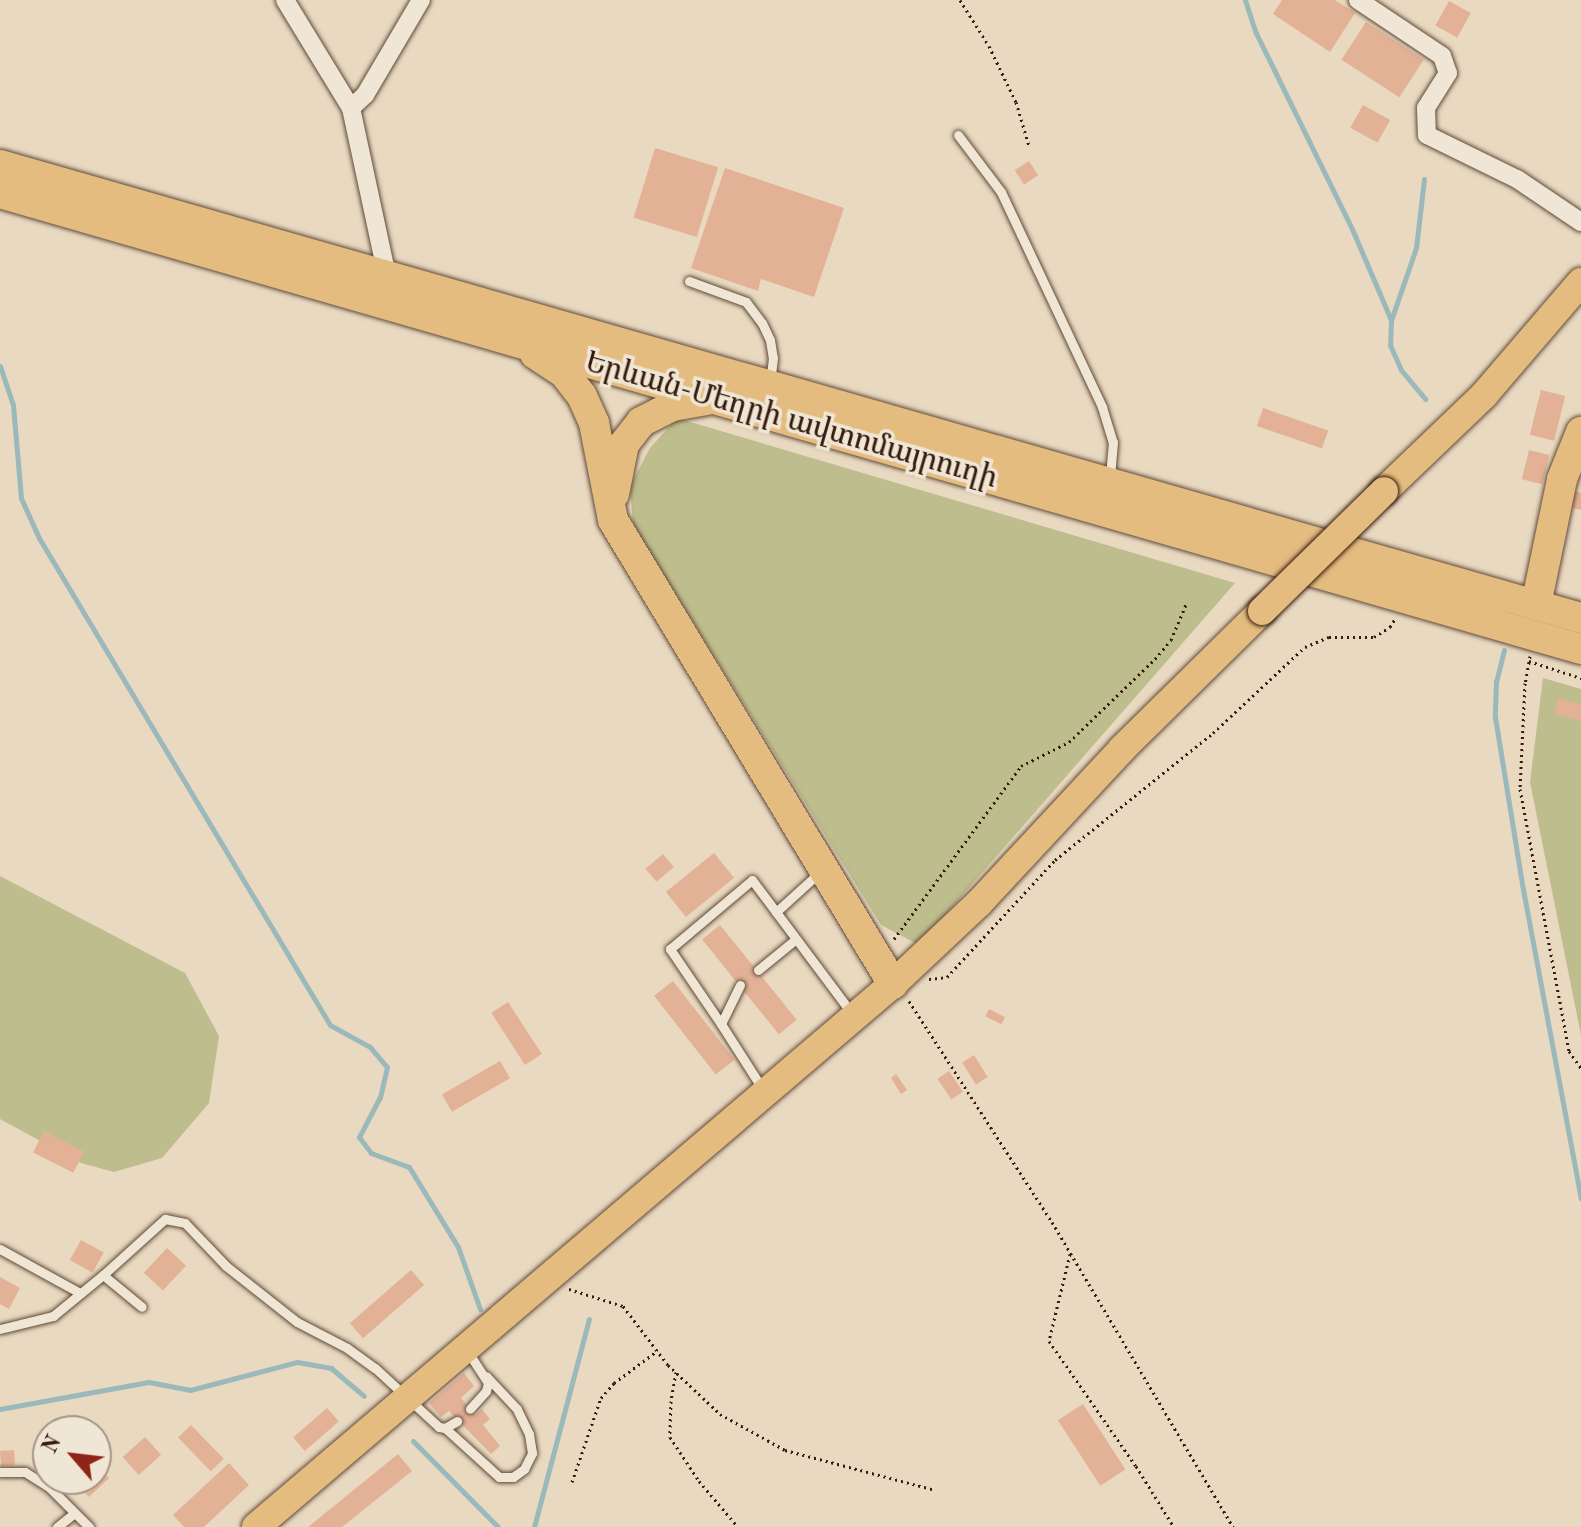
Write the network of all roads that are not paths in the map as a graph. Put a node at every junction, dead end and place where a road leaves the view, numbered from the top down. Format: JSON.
{"nodes":[{"id":1,"x":285,"y":0,"type":"edge"},
{"id":2,"x":421,"y":0,"type":"edge"},
{"id":3,"x":1358,"y":0,"type":"edge"},
{"id":4,"x":351,"y":108,"type":"junction"},
{"id":5,"x":958,"y":135,"type":"dead end"},
{"id":6,"x":0,"y":165,"type":"edge"},
{"id":7,"x":0,"y":193,"type":"edge"},
{"id":8,"x":1581,"y":222,"type":"edge"},
{"id":9,"x":387,"y":276,"type":"junction"},
{"id":10,"x":689,"y":281,"type":"dead end"},
{"id":11,"x":1581,"y":282,"type":"edge"},
{"id":12,"x":512,"y":340,"type":"junction"},
{"id":13,"x":769,"y":384,"type":"junction"},
{"id":14,"x":715,"y":399,"type":"junction"},
{"id":15,"x":1581,"y":432,"type":"edge"},
{"id":16,"x":1110,"y":483,"type":"junction"},
{"id":17,"x":613,"y":520,"type":"junction"},
{"id":18,"x":1536,"y":605,"type":"junction"},
{"id":19,"x":1581,"y":618,"type":"edge"},
{"id":20,"x":1581,"y":649,"type":"edge"},
{"id":21,"x":824,"y":868,"type":"junction"},
{"id":22,"x":776,"y":912,"type":"junction"},
{"id":23,"x":796,"y":939,"type":"junction"},
{"id":24,"x":758,"y":970,"type":"dead end"},
{"id":25,"x":906,"y":982,"type":"junction"},
{"id":26,"x":740,"y":985,"type":"dead end"},
{"id":27,"x":855,"y":1018,"type":"junction"},
{"id":28,"x":721,"y":1024,"type":"junction"},
{"id":29,"x":764,"y":1091,"type":"junction"},
{"id":30,"x":0,"y":1249,"type":"edge"},
{"id":31,"x":103,"y":1275,"type":"junction"},
{"id":32,"x":80,"y":1293,"type":"junction"},
{"id":33,"x":142,"y":1307,"type":"dead end"},
{"id":34,"x":0,"y":1329,"type":"edge"},
{"id":35,"x":465,"y":1348,"type":"junction"},
{"id":36,"x":486,"y":1376,"type":"junction"},
{"id":37,"x":405,"y":1398,"type":"junction"},
{"id":38,"x":470,"y":1409,"type":"dead end"},
{"id":39,"x":457,"y":1421,"type":"dead end"},
{"id":40,"x":445,"y":1428,"type":"junction"},
{"id":41,"x":0,"y":1472,"type":"edge"},
{"id":42,"x":74,"y":1513,"type":"junction"},
{"id":43,"x":57,"y":1527,"type":"edge"},
{"id":44,"x":89,"y":1527,"type":"edge"},
{"id":45,"x":256,"y":1527,"type":"edge"}],
"edges":[{"from":1,"to":4,"type":"street"},
{"from":2,"to":4,"type":"street"},
{"from":3,"to":8,"type":"street"},
{"from":4,"to":9,"type":"street"},
{"from":5,"to":16,"type":"lane"},
{"from":6,"to":9,"type":"highway","name":"Երևան-Մեղրի ավտոմայրուղի"},
{"from":7,"to":12,"type":"highway","name":"Երևան-Մեղրի ավտոմայրուղի"},
{"from":9,"to":13,"type":"highway","name":"Երևան-Մեղրի ավտոմայրուղի"},
{"from":10,"to":13,"type":"lane"},
{"from":11,"to":25,"type":"main road","bridge":true},
{"from":12,"to":14,"type":"highway","name":"Երևան-Մեղրի ավտոմայրուղի"},
{"from":12,"to":17,"type":"highway"},
{"from":13,"to":16,"type":"highway","name":"Երևան-Մեղրի ավտոմայրուղի"},
{"from":14,"to":17,"type":"highway"},
{"from":14,"to":20,"type":"highway","name":"Երևան-Մեղրի ավտոմայրուղի"},
{"from":15,"to":18,"type":"highway"},
{"from":16,"to":18,"type":"highway","name":"Երևան-Մեղրի ավտոմայրուղի"},
{"from":17,"to":21,"type":"highway"},
{"from":18,"to":19,"type":"highway","name":"Երևան-Մեղրի ավտոմայրուղի"},
{"from":21,"to":22,"type":"lane"},
{"from":21,"to":25,"type":"highway"},
{"from":22,"to":23,"type":"lane"},
{"from":22,"to":28,"type":"lane"},
{"from":23,"to":24,"type":"lane"},
{"from":23,"to":27,"type":"lane"},
{"from":25,"to":27,"type":"main road"},
{"from":26,"to":28,"type":"lane"},
{"from":27,"to":29,"type":"main road"},
{"from":28,"to":29,"type":"lane"},
{"from":29,"to":35,"type":"main road"},
{"from":30,"to":32,"type":"lane"},
{"from":31,"to":32,"type":"lane"},
{"from":31,"to":33,"type":"lane"},
{"from":31,"to":37,"type":"lane"},
{"from":32,"to":34,"type":"lane"},
{"from":35,"to":36,"type":"lane"},
{"from":35,"to":37,"type":"main road"},
{"from":36,"to":38,"type":"lane"},
{"from":36,"to":40,"type":"lane"},
{"from":37,"to":40,"type":"lane"},
{"from":37,"to":45,"type":"main road"},
{"from":39,"to":40,"type":"lane"},
{"from":41,"to":42,"type":"lane"},
{"from":42,"to":43,"type":"lane"},
{"from":42,"to":44,"type":"lane"}]}
